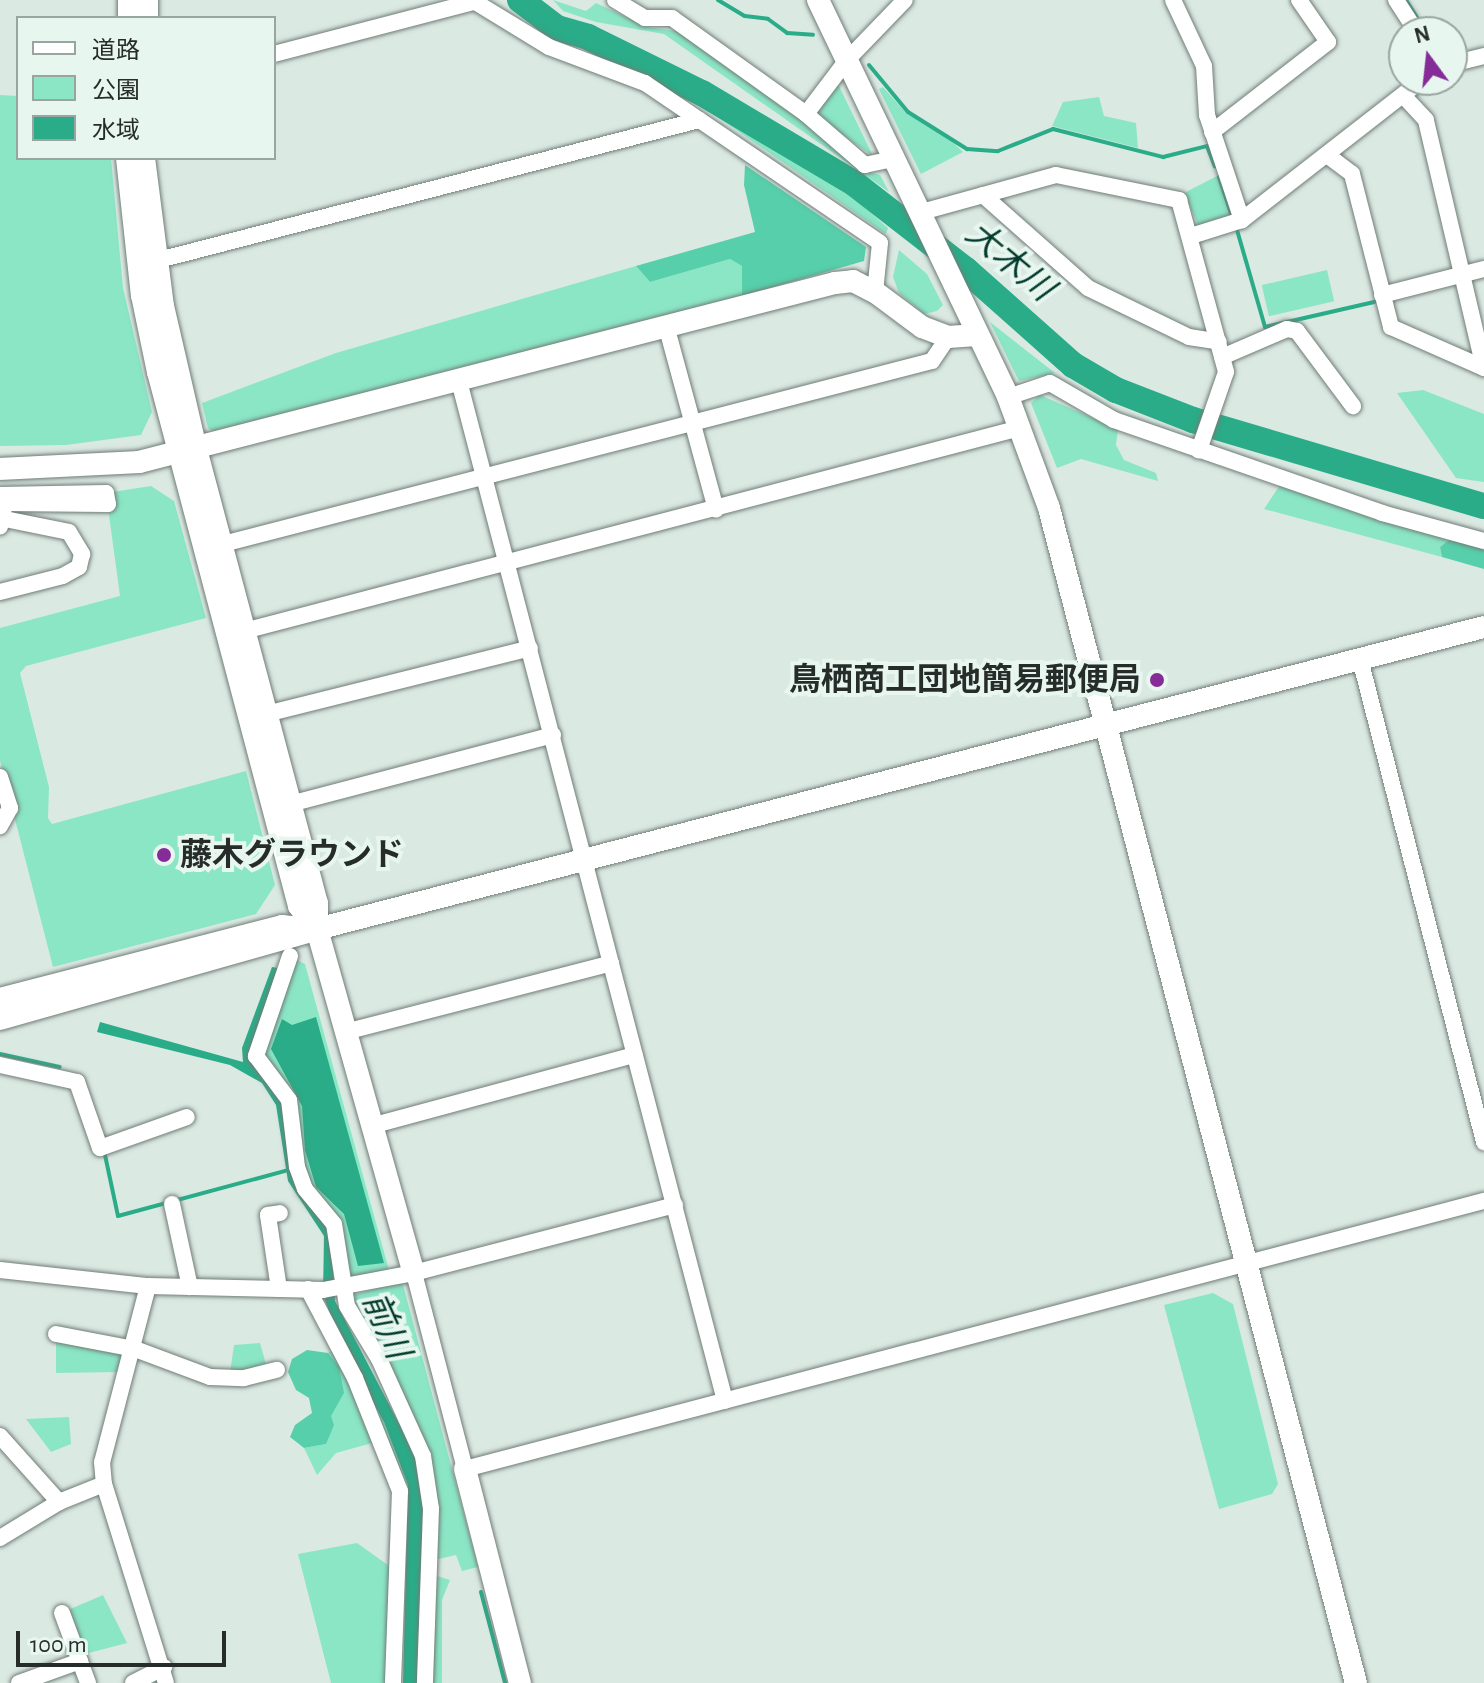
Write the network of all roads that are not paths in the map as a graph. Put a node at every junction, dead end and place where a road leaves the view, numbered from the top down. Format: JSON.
{"nodes":[{"id":1,"x":615,"y":0,"type":"edge"},
{"id":2,"x":818,"y":0,"type":"edge"},
{"id":3,"x":905,"y":0,"type":"edge"},
{"id":4,"x":1173,"y":0,"type":"edge"},
{"id":5,"x":1299,"y":0,"type":"edge"},
{"id":6,"x":473,"y":1,"type":"edge"},
{"id":7,"x":276,"y":53,"type":"edge"},
{"id":8,"x":847,"y":60,"type":"junction"},
{"id":9,"x":1402,"y":96,"type":"edge"},
{"id":10,"x":1404,"y":96,"type":"edge"},
{"id":11,"x":806,"y":114,"type":"junction"},
{"id":12,"x":699,"y":120,"type":"junction"},
{"id":13,"x":1212,"y":132,"type":"junction"},
{"id":14,"x":1327,"y":155,"type":"junction"},
{"id":15,"x":893,"y":159,"type":"junction"},
{"id":16,"x":127,"y":160,"type":"edge"},
{"id":17,"x":144,"y":160,"type":"edge"},
{"id":18,"x":983,"y":195,"type":"junction"},
{"id":19,"x":918,"y":213,"type":"junction"},
{"id":20,"x":1242,"y":220,"type":"junction"},
{"id":21,"x":1191,"y":236,"type":"junction"},
{"id":22,"x":155,"y":261,"type":"junction"},
{"id":23,"x":1484,"y":269,"type":"edge"},
{"id":24,"x":1462,"y":274,"type":"junction"},
{"id":25,"x":875,"y":292,"type":"junction"},
{"id":26,"x":1382,"y":295,"type":"junction"},
{"id":27,"x":667,"y":329,"type":"junction"},
{"id":28,"x":977,"y":335,"type":"junction"},
{"id":29,"x":948,"y":337,"type":"junction"},
{"id":30,"x":1221,"y":349,"type":"junction"},
{"id":31,"x":1484,"y":368,"type":"edge"},
{"id":32,"x":459,"y":381,"type":"junction"},
{"id":33,"x":1008,"y":397,"type":"junction"},
{"id":34,"x":1353,"y":406,"type":"dead end"},
{"id":35,"x":692,"y":423,"type":"junction"},
{"id":36,"x":1020,"y":428,"type":"junction"},
{"id":37,"x":1201,"y":446,"type":"junction"},
{"id":38,"x":189,"y":451,"type":"junction"},
{"id":39,"x":0,"y":469,"type":"edge"},
{"id":40,"x":484,"y":477,"type":"junction"},
{"id":41,"x":0,"y":495,"type":"edge"},
{"id":42,"x":716,"y":509,"type":"junction"},
{"id":43,"x":1,"y":521,"type":"edge"},
{"id":44,"x":1484,"y":541,"type":"edge"},
{"id":45,"x":223,"y":544,"type":"junction"},
{"id":46,"x":508,"y":563,"type":"junction"},
{"id":47,"x":0,"y":592,"type":"edge"},
{"id":48,"x":1484,"y":627,"type":"edge"},
{"id":49,"x":244,"y":631,"type":"junction"},
{"id":50,"x":530,"y":648,"type":"junction"},
{"id":51,"x":1360,"y":659,"type":"junction"},
{"id":52,"x":266,"y":714,"type":"junction"},
{"id":53,"x":1108,"y":727,"type":"junction"},
{"id":54,"x":553,"y":735,"type":"junction"},
{"id":55,"x":0,"y":777,"type":"edge"},
{"id":56,"x":290,"y":804,"type":"junction"},
{"id":57,"x":0,"y":826,"type":"edge"},
{"id":58,"x":585,"y":862,"type":"junction"},
{"id":59,"x":317,"y":929,"type":"junction"},
{"id":60,"x":290,"y":956,"type":"dead end"},
{"id":61,"x":611,"y":963,"type":"junction"},
{"id":62,"x":0,"y":999,"type":"edge"},
{"id":63,"x":0,"y":1019,"type":"edge"},
{"id":64,"x":345,"y":1032,"type":"junction"},
{"id":65,"x":635,"y":1055,"type":"junction"},
{"id":66,"x":0,"y":1065,"type":"edge"},
{"id":67,"x":187,"y":1117,"type":"dead end"},
{"id":68,"x":371,"y":1126,"type":"junction"},
{"id":69,"x":1484,"y":1142,"type":"edge"},
{"id":70,"x":1484,"y":1201,"type":"edge"},
{"id":71,"x":172,"y":1204,"type":"dead end"},
{"id":72,"x":675,"y":1205,"type":"junction"},
{"id":73,"x":280,"y":1213,"type":"dead end"},
{"id":74,"x":1246,"y":1263,"type":"junction"},
{"id":75,"x":0,"y":1270,"type":"edge"},
{"id":76,"x":414,"y":1273,"type":"junction"},
{"id":77,"x":148,"y":1286,"type":"junction"},
{"id":78,"x":190,"y":1287,"type":"junction"},
{"id":79,"x":279,"y":1289,"type":"junction"},
{"id":80,"x":328,"y":1289,"type":"junction"},
{"id":81,"x":56,"y":1334,"type":"dead end"},
{"id":82,"x":135,"y":1349,"type":"junction"},
{"id":83,"x":277,"y":1370,"type":"dead end"},
{"id":84,"x":725,"y":1401,"type":"junction"},
{"id":85,"x":0,"y":1436,"type":"edge"},
{"id":86,"x":465,"y":1469,"type":"junction"},
{"id":87,"x":104,"y":1484,"type":"junction"},
{"id":88,"x":59,"y":1502,"type":"junction"},
{"id":89,"x":0,"y":1538,"type":"edge"},
{"id":90,"x":62,"y":1613,"type":"dead end"},
{"id":91,"x":80,"y":1661,"type":"junction"},
{"id":92,"x":165,"y":1675,"type":"edge"},
{"id":93,"x":19,"y":1683,"type":"edge"},
{"id":94,"x":88,"y":1683,"type":"edge"},
{"id":95,"x":133,"y":1683,"type":"edge"},
{"id":96,"x":393,"y":1683,"type":"edge"},
{"id":97,"x":425,"y":1683,"type":"edge"},
{"id":98,"x":520,"y":1683,"type":"edge"},
{"id":99,"x":1356,"y":1683,"type":"edge"}],
"edges":[{"from":1,"to":11,"type":"street"},
{"from":2,"to":8,"type":"street"},
{"from":3,"to":8,"type":"street"},
{"from":4,"to":13,"type":"street"},
{"from":5,"to":13,"type":"street"},
{"from":6,"to":7,"type":"street"},
{"from":6,"to":12,"type":"street"},
{"from":8,"to":11,"type":"street"},
{"from":8,"to":15,"type":"street"},
{"from":9,"to":14,"type":"street"},
{"from":10,"to":24,"type":"street"},
{"from":11,"to":15,"type":"street"},
{"from":12,"to":22,"type":"street"},
{"from":12,"to":25,"type":"street"},
{"from":13,"to":20,"type":"street"},
{"from":14,"to":20,"type":"street"},
{"from":14,"to":26,"type":"street"},
{"from":15,"to":19,"type":"street"},
{"from":16,"to":38,"type":"street"},
{"from":17,"to":22,"type":"street"},
{"from":18,"to":19,"type":"street"},
{"from":18,"to":21,"type":"street"},
{"from":18,"to":30,"type":"street"},
{"from":19,"to":28,"type":"street"},
{"from":20,"to":21,"type":"street"},
{"from":21,"to":30,"type":"street"},
{"from":22,"to":38,"type":"street"},
{"from":23,"to":24,"type":"street"},
{"from":24,"to":26,"type":"street"},
{"from":24,"to":31,"type":"street"},
{"from":25,"to":27,"type":"street"},
{"from":25,"to":29,"type":"street"},
{"from":26,"to":31,"type":"street"},
{"from":27,"to":32,"type":"street"},
{"from":27,"to":35,"type":"street"},
{"from":28,"to":29,"type":"street"},
{"from":28,"to":33,"type":"street"},
{"from":29,"to":35,"type":"street"},
{"from":30,"to":34,"type":"street"},
{"from":30,"to":37,"type":"street"},
{"from":32,"to":38,"type":"street"},
{"from":32,"to":40,"type":"street"},
{"from":33,"to":36,"type":"street"},
{"from":33,"to":37,"type":"street"},
{"from":35,"to":40,"type":"street"},
{"from":35,"to":42,"type":"street"},
{"from":36,"to":42,"type":"street"},
{"from":36,"to":53,"type":"street"},
{"from":37,"to":44,"type":"street"},
{"from":38,"to":39,"type":"street"},
{"from":38,"to":45,"type":"street"},
{"from":38,"to":59,"type":"street"},
{"from":40,"to":45,"type":"street"},
{"from":40,"to":46,"type":"street"},
{"from":41,"to":43,"type":"street"},
{"from":42,"to":46,"type":"street"},
{"from":43,"to":47,"type":"street"},
{"from":45,"to":49,"type":"street"},
{"from":46,"to":49,"type":"street"},
{"from":46,"to":50,"type":"street"},
{"from":48,"to":51,"type":"street"},
{"from":49,"to":52,"type":"street"},
{"from":50,"to":52,"type":"street"},
{"from":50,"to":54,"type":"street"},
{"from":51,"to":53,"type":"street"},
{"from":51,"to":69,"type":"street"},
{"from":52,"to":56,"type":"street"},
{"from":53,"to":58,"type":"street"},
{"from":53,"to":74,"type":"street"},
{"from":54,"to":56,"type":"street"},
{"from":54,"to":58,"type":"street"},
{"from":55,"to":57,"type":"street"},
{"from":56,"to":59,"type":"street"},
{"from":58,"to":59,"type":"street"},
{"from":58,"to":61,"type":"street"},
{"from":59,"to":62,"type":"street"},
{"from":59,"to":63,"type":"street"},
{"from":59,"to":64,"type":"street"},
{"from":60,"to":80,"type":"street"},
{"from":61,"to":64,"type":"street"},
{"from":61,"to":65,"type":"street"},
{"from":64,"to":68,"type":"street"},
{"from":65,"to":68,"type":"street"},
{"from":65,"to":72,"type":"street"},
{"from":66,"to":67,"type":"street"},
{"from":68,"to":76,"type":"street"},
{"from":70,"to":74,"type":"street"},
{"from":71,"to":78,"type":"street"},
{"from":72,"to":76,"type":"street"},
{"from":72,"to":84,"type":"street"},
{"from":73,"to":79,"type":"street"},
{"from":74,"to":84,"type":"street"},
{"from":74,"to":99,"type":"street"},
{"from":75,"to":77,"type":"street"},
{"from":76,"to":80,"type":"street"},
{"from":76,"to":86,"type":"street"},
{"from":77,"to":78,"type":"street"},
{"from":77,"to":82,"type":"street"},
{"from":78,"to":79,"type":"street"},
{"from":79,"to":80,"type":"street"},
{"from":80,"to":96,"type":"street"},
{"from":80,"to":97,"type":"street"},
{"from":81,"to":82,"type":"street"},
{"from":82,"to":83,"type":"street"},
{"from":82,"to":87,"type":"street"},
{"from":84,"to":86,"type":"street"},
{"from":85,"to":88,"type":"street"},
{"from":86,"to":98,"type":"street"},
{"from":87,"to":88,"type":"street"},
{"from":87,"to":92,"type":"street"},
{"from":88,"to":89,"type":"street"},
{"from":90,"to":91,"type":"street"},
{"from":91,"to":93,"type":"street"},
{"from":91,"to":94,"type":"street"},
{"from":92,"to":95,"type":"street"}]}
